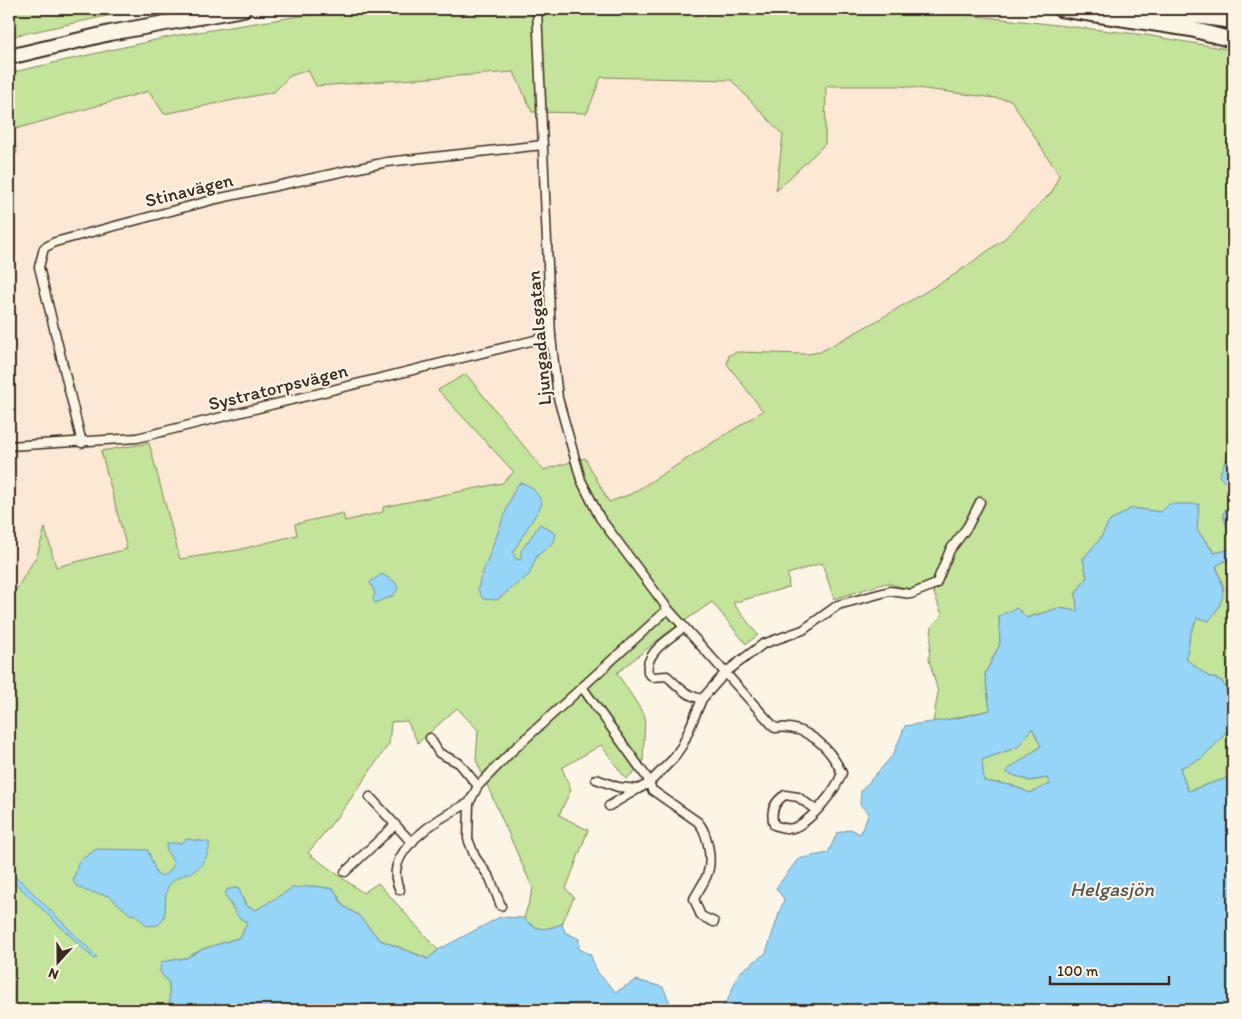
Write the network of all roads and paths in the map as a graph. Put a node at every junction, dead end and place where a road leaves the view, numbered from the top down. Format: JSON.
{"nodes":[{"id":1,"x":197,"y":9,"type":"edge"},
{"id":2,"x":243,"y":9,"type":"edge"},
{"id":3,"x":537,"y":9,"type":"edge"},
{"id":4,"x":1060,"y":9,"type":"edge"},
{"id":5,"x":1135,"y":9,"type":"edge"},
{"id":6,"x":1233,"y":22,"type":"edge"},
{"id":7,"x":1191,"y":29,"type":"junction"},
{"id":8,"x":1233,"y":34,"type":"edge"},
{"id":9,"x":1233,"y":40,"type":"edge"},
{"id":10,"x":9,"y":48,"type":"edge"},
{"id":11,"x":9,"y":57,"type":"edge"},
{"id":12,"x":543,"y":145,"type":"junction"},
{"id":13,"x":551,"y":336,"type":"junction"},
{"id":14,"x":82,"y":443,"type":"junction"},
{"id":15,"x":9,"y":446,"type":"edge"},
{"id":16,"x":980,"y":502,"type":"dead end"},
{"id":17,"x":668,"y":609,"type":"junction"},
{"id":18,"x":684,"y":627,"type":"junction"},
{"id":19,"x":726,"y":672,"type":"junction"},
{"id":20,"x":582,"y":687,"type":"junction"},
{"id":21,"x":702,"y":699,"type":"junction"},
{"id":22,"x":430,"y":738,"type":"dead end"},
{"id":23,"x":596,"y":779,"type":"dead end"},
{"id":24,"x":648,"y":784,"type":"junction"},
{"id":25,"x":478,"y":786,"type":"junction"},
{"id":26,"x":638,"y":789,"type":"junction"},
{"id":27,"x":370,"y":797,"type":"dead end"},
{"id":28,"x":469,"y":803,"type":"junction"},
{"id":29,"x":609,"y":806,"type":"dead end"},
{"id":30,"x":816,"y":810,"type":"junction"},
{"id":31,"x":395,"y":824,"type":"junction"},
{"id":32,"x":412,"y":843,"type":"junction"},
{"id":33,"x":346,"y":872,"type":"dead end"},
{"id":34,"x":400,"y":890,"type":"dead end"},
{"id":35,"x":500,"y":906,"type":"dead end"},
{"id":36,"x":714,"y":922,"type":"dead end"}],
"edges":[{"from":1,"to":10,"type":"highway"},
{"from":2,"to":11,"type":"highway"},
{"from":3,"to":12,"type":"street","name":"Ljungadalsgatan"},
{"from":4,"to":7,"type":"highway"},
{"from":5,"to":6,"type":"main road"},
{"from":7,"to":8,"type":"main road"},
{"from":7,"to":9,"type":"highway"},
{"from":12,"to":13,"type":"street","name":"Ljungadalsgatan"},
{"from":12,"to":14,"type":"street","name":"Stinavägen"},
{"from":13,"to":14,"type":"street","name":"Systratorpsvägen"},
{"from":13,"to":17,"type":"street","name":"Ljungadalsgatan"},
{"from":14,"to":15,"type":"street","name":"Systratorpsvägen"},
{"from":16,"to":19,"type":"street"},
{"from":17,"to":18,"type":"street","name":"Ljungadalsgatan"},
{"from":17,"to":20,"type":"street"},
{"from":18,"to":19,"type":"street","name":"Ljungadalsgatan"},
{"from":18,"to":21,"type":"street"},
{"from":19,"to":21,"type":"street"},
{"from":19,"to":30,"type":"street","name":"Ljungadalsgatan"},
{"from":20,"to":24,"type":"street"},
{"from":20,"to":25,"type":"street"},
{"from":21,"to":24,"type":"street"},
{"from":22,"to":25,"type":"street"},
{"from":23,"to":26,"type":"street"},
{"from":24,"to":26,"type":"street"},
{"from":24,"to":36,"type":"street"},
{"from":25,"to":28,"type":"street"},
{"from":26,"to":29,"type":"street"},
{"from":27,"to":31,"type":"street"},
{"from":28,"to":32,"type":"street"},
{"from":28,"to":35,"type":"street"},
{"from":30,"to":30,"type":"street","name":"Ljungadalsgatan"},
{"from":31,"to":32,"type":"street"},
{"from":31,"to":33,"type":"street"},
{"from":32,"to":34,"type":"street"}]}
